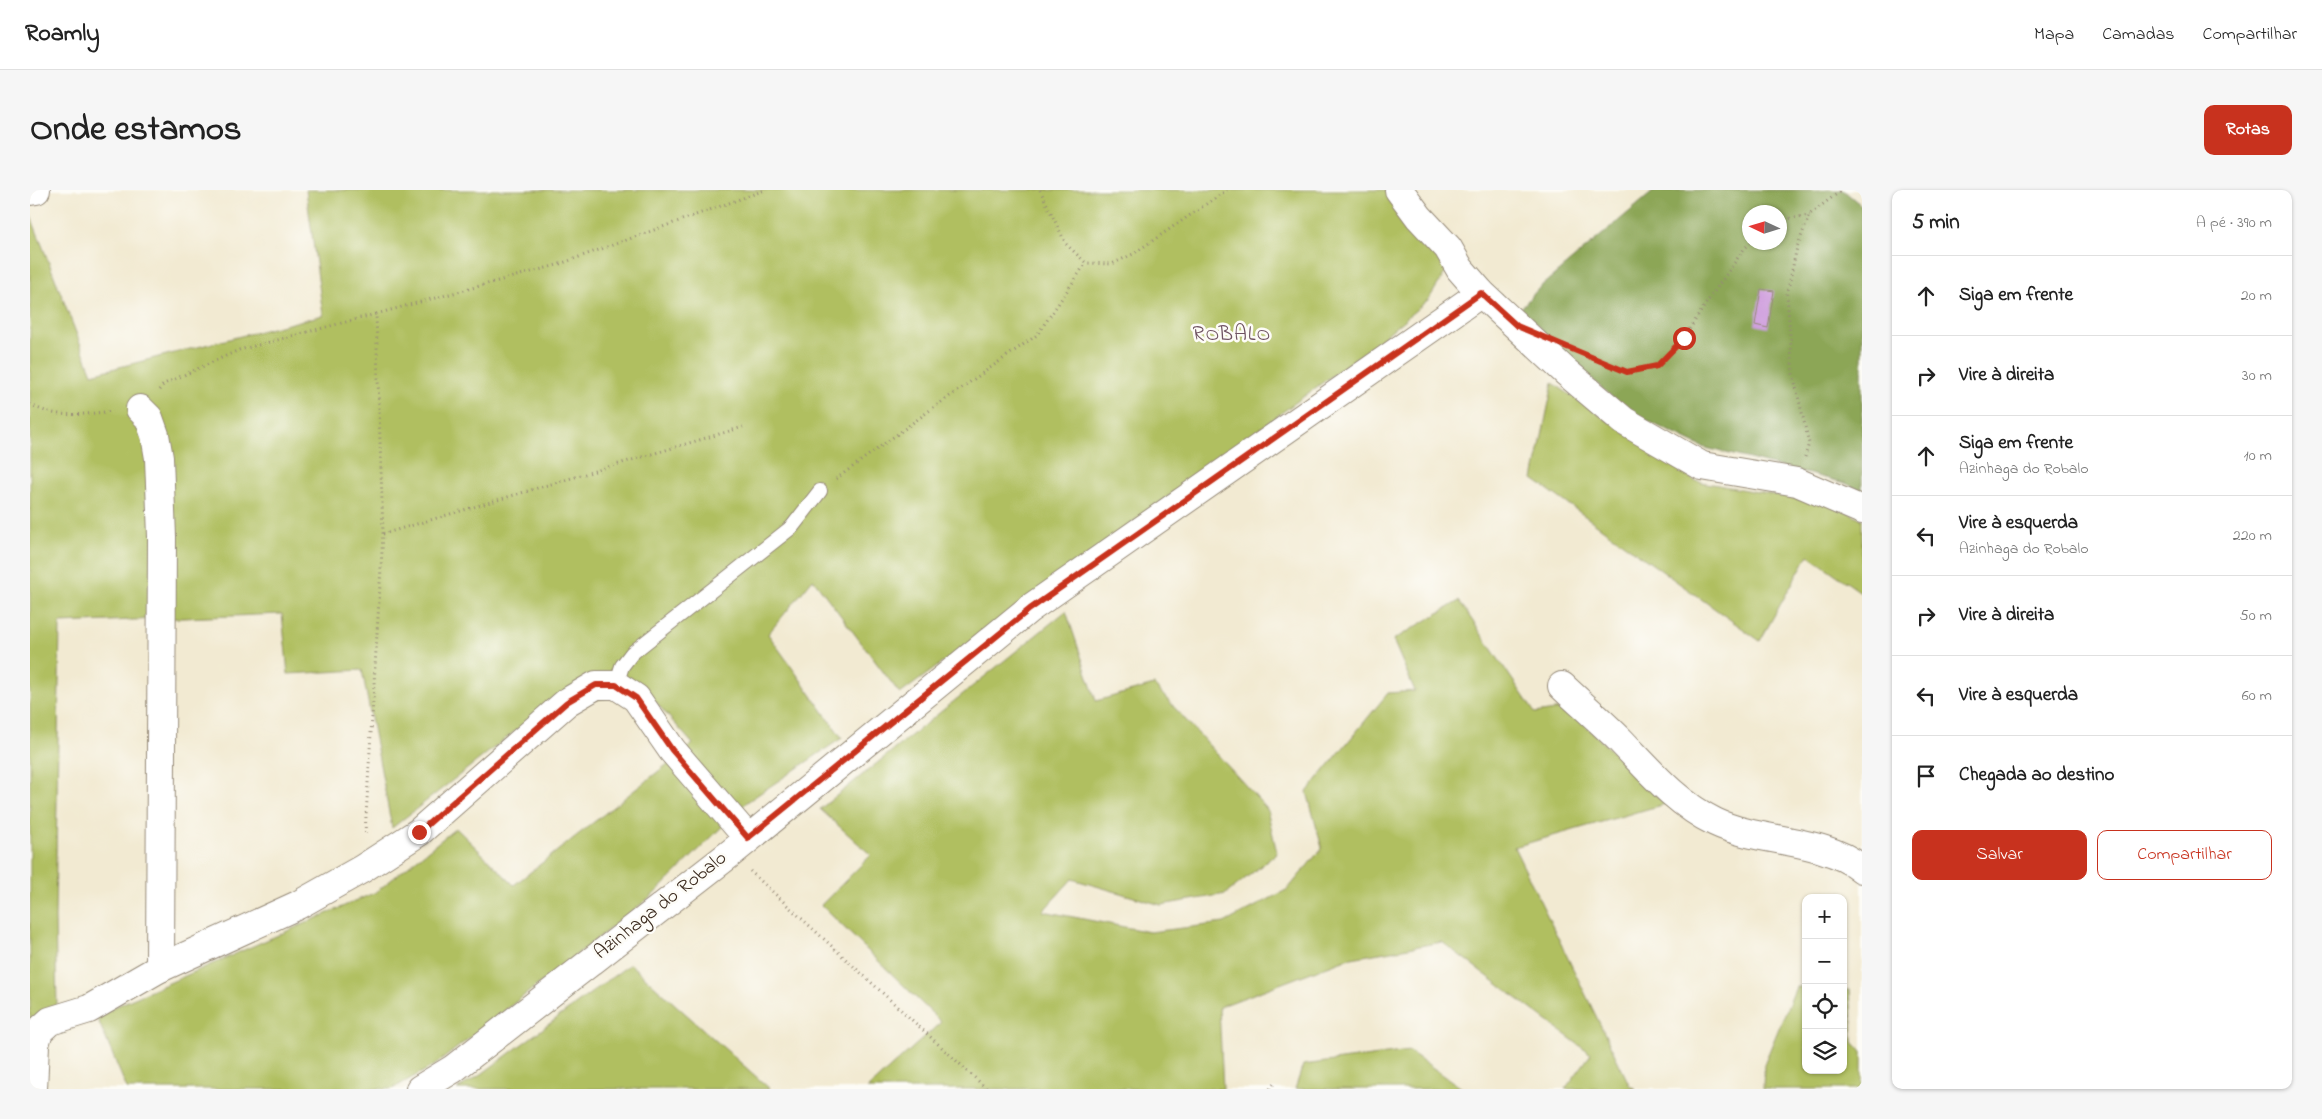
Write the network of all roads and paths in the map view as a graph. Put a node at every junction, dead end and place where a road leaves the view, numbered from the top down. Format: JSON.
{"nodes":[{"id":1,"x":36,"y":190,"type":"edge"},
{"id":2,"x":765,"y":190,"type":"edge"},
{"id":3,"x":1040,"y":190,"type":"edge"},
{"id":4,"x":1227,"y":190,"type":"edge"},
{"id":5,"x":1399,"y":190,"type":"edge"},
{"id":6,"x":1842,"y":190,"type":"edge"},
{"id":7,"x":30,"y":192,"type":"edge"},
{"id":8,"x":1810,"y":214,"type":"junction"},
{"id":9,"x":1787,"y":219,"type":"edge"},
{"id":10,"x":1743,"y":250,"type":"edge"},
{"id":11,"x":1086,"y":263,"type":"junction"},
{"id":12,"x":1481,"y":293,"type":"junction"},
{"id":13,"x":376,"y":314,"type":"junction"},
{"id":14,"x":1595,"y":360,"type":"dead end"},
{"id":15,"x":30,"y":404,"type":"edge"},
{"id":16,"x":140,"y":409,"type":"junction"},
{"id":17,"x":743,"y":426,"type":"dead end"},
{"id":18,"x":1798,"y":482,"type":"junction"},
{"id":19,"x":820,"y":491,"type":"joint"},
{"id":20,"x":1862,"y":510,"type":"edge"},
{"id":21,"x":383,"y":534,"type":"junction"},
{"id":22,"x":616,"y":685,"type":"junction"},
{"id":23,"x":1562,"y":686,"type":"dead end"},
{"id":24,"x":740,"y":845,"type":"junction"},
{"id":25,"x":1862,"y":868,"type":"edge"},
{"id":26,"x":362,"y":869,"type":"junction"},
{"id":27,"x":160,"y":968,"type":"junction"},
{"id":28,"x":1275,"y":1082,"type":"dead end"},
{"id":29,"x":33,"y":1089,"type":"edge"},
{"id":30,"x":420,"y":1089,"type":"edge"},
{"id":31,"x":987,"y":1089,"type":"edge"},
{"id":32,"x":1270,"y":1089,"type":"edge"}],
"edges":[{"from":1,"to":7,"type":"street"},
{"from":2,"to":13,"type":"path"},
{"from":3,"to":11,"type":"path"},
{"from":4,"to":11,"type":"path"},
{"from":5,"to":12,"type":"street"},
{"from":6,"to":8,"type":"path"},
{"from":8,"to":9,"type":"path"},
{"from":8,"to":18,"type":"path"},
{"from":10,"to":14,"type":"path"},
{"from":11,"to":19,"type":"path"},
{"from":12,"to":18,"type":"street"},
{"from":12,"to":24,"type":"street","name":"Azinhaga do Robalo"},
{"from":13,"to":16,"type":"path"},
{"from":13,"to":21,"type":"path"},
{"from":15,"to":16,"type":"path"},
{"from":16,"to":27,"type":"street"},
{"from":17,"to":21,"type":"path"},
{"from":18,"to":20,"type":"street"},
{"from":19,"to":22,"type":"lane"},
{"from":21,"to":26,"type":"path"},
{"from":22,"to":24,"type":"street"},
{"from":22,"to":26,"type":"street"},
{"from":23,"to":25,"type":"street"},
{"from":24,"to":30,"type":"street","name":"Azinhaga do Robalo"},
{"from":24,"to":31,"type":"path"},
{"from":26,"to":27,"type":"street"},
{"from":27,"to":29,"type":"street"},
{"from":28,"to":32,"type":"path"}]}
